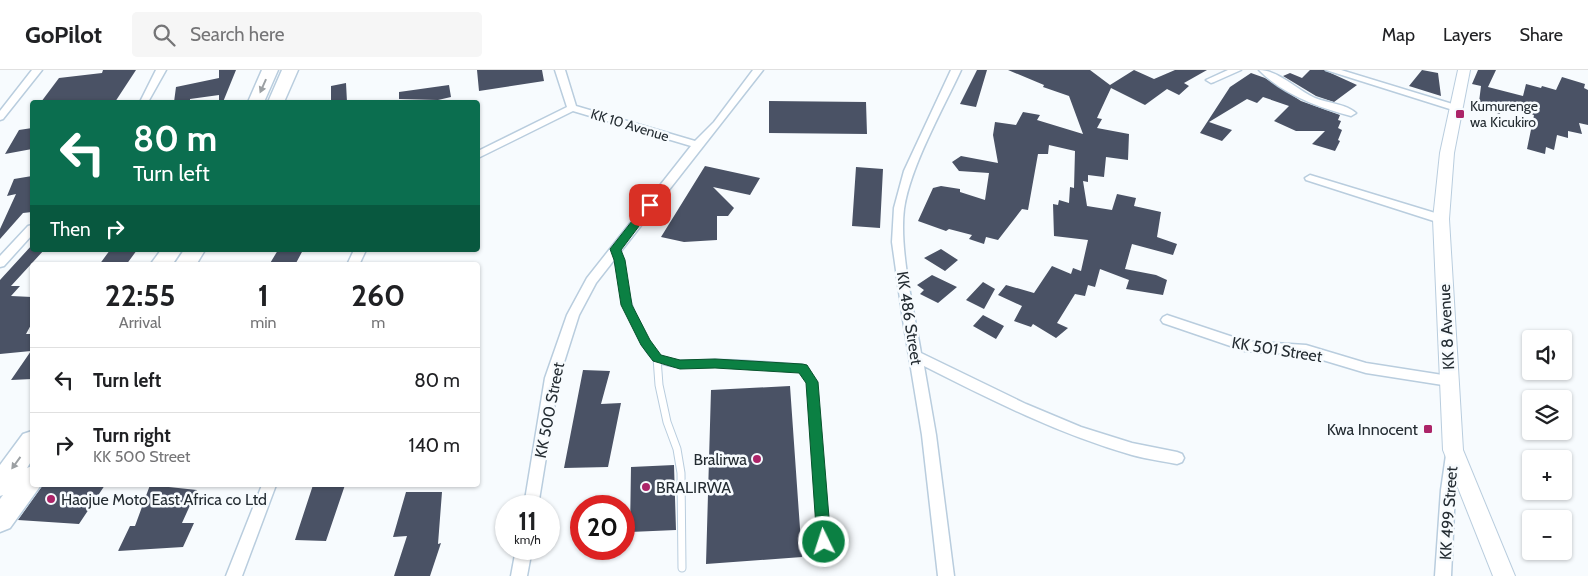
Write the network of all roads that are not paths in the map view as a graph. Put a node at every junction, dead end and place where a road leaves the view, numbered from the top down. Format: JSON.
{"nodes":[{"id":1,"x":37,"y":70,"type":"edge"},
{"id":2,"x":161,"y":70,"type":"edge"},
{"id":3,"x":270,"y":70,"type":"edge"},
{"id":4,"x":290,"y":70,"type":"edge"},
{"id":5,"x":560,"y":70,"type":"edge"},
{"id":6,"x":758,"y":70,"type":"edge"},
{"id":7,"x":956,"y":70,"type":"edge"},
{"id":8,"x":1236,"y":70,"type":"edge"},
{"id":9,"x":1264,"y":70,"type":"edge"},
{"id":10,"x":1330,"y":70,"type":"edge"},
{"id":11,"x":1464,"y":70,"type":"edge"},
{"id":12,"x":1211,"y":80,"type":"dead end"},
{"id":13,"x":145,"y":100,"type":"edge"},
{"id":14,"x":257,"y":100,"type":"edge"},
{"id":15,"x":277,"y":100,"type":"edge"},
{"id":16,"x":572,"y":108,"type":"junction"},
{"id":17,"x":1456,"y":108,"type":"junction"},
{"id":18,"x":1352,"y":113,"type":"dead end"},
{"id":19,"x":0,"y":117,"type":"edge"},
{"id":20,"x":697,"y":145,"type":"junction"},
{"id":21,"x":480,"y":154,"type":"edge"},
{"id":22,"x":1310,"y":178,"type":"dead end"},
{"id":23,"x":1440,"y":218,"type":"junction"},
{"id":24,"x":30,"y":231,"type":"edge"},
{"id":25,"x":615,"y":249,"type":"junction"},
{"id":26,"x":0,"y":262,"type":"edge"},
{"id":27,"x":1167,"y":320,"type":"dead end"},
{"id":28,"x":915,"y":356,"type":"junction"},
{"id":29,"x":657,"y":358,"type":"junction"},
{"id":30,"x":1449,"y":381,"type":"junction"},
{"id":31,"x":30,"y":444,"type":"edge"},
{"id":32,"x":1454,"y":450,"type":"junction"},
{"id":33,"x":1178,"y":458,"type":"dead end"},
{"id":34,"x":30,"y":480,"type":"edge"},
{"id":35,"x":0,"y":485,"type":"edge"},
{"id":36,"x":268,"y":487,"type":"edge"},
{"id":37,"x":533,"y":495,"type":"edge"},
{"id":38,"x":0,"y":520,"type":"edge"},
{"id":39,"x":824,"y":542,"type":"dead end"},
{"id":40,"x":522,"y":560,"type":"edge"},
{"id":41,"x":682,"y":568,"type":"dead end"},
{"id":42,"x":234,"y":576,"type":"edge"},
{"id":43,"x":519,"y":576,"type":"edge"},
{"id":44,"x":946,"y":576,"type":"edge"},
{"id":45,"x":1443,"y":576,"type":"edge"},
{"id":46,"x":1504,"y":576,"type":"edge"}],
"edges":[{"from":1,"to":19,"type":"street"},
{"from":2,"to":13,"type":"street"},
{"from":3,"to":14,"type":"highway","one_way":true},
{"from":4,"to":15,"type":"highway"},
{"from":5,"to":16,"type":"street"},
{"from":6,"to":20,"type":"street"},
{"from":7,"to":28,"type":"street","name":"KK 486 Street"},
{"from":8,"to":12,"type":"street"},
{"from":9,"to":18,"type":"street"},
{"from":10,"to":17,"type":"street"},
{"from":11,"to":17,"type":"main road","name":"KK 8 Avenue"},
{"from":16,"to":20,"type":"street","name":"KK 10 Avenue"},
{"from":16,"to":21,"type":"street","name":"KK 10 Avenue"},
{"from":17,"to":23,"type":"main road","name":"KK 8 Avenue"},
{"from":20,"to":25,"type":"street","name":"KK 500 Street"},
{"from":22,"to":23,"type":"street"},
{"from":23,"to":30,"type":"main road","name":"KK 8 Avenue"},
{"from":24,"to":26,"type":"street"},
{"from":25,"to":29,"type":"lane"},
{"from":25,"to":37,"type":"street","name":"KK 500 Street"},
{"from":27,"to":30,"type":"street","name":"KK 501 Street"},
{"from":28,"to":33,"type":"street"},
{"from":28,"to":44,"type":"street","name":"KK 486 Street"},
{"from":29,"to":39,"type":"lane"},
{"from":29,"to":41,"type":"lane"},
{"from":30,"to":32,"type":"main road","name":"KK 8 Avenue"},
{"from":31,"to":35,"type":"highway","one_way":true},
{"from":32,"to":45,"type":"street","name":"KK 499 Street"},
{"from":32,"to":46,"type":"main road","name":"KK 8 Avenue"},
{"from":34,"to":38,"type":"highway"},
{"from":36,"to":42,"type":"street"},
{"from":40,"to":43,"type":"street"}]}
